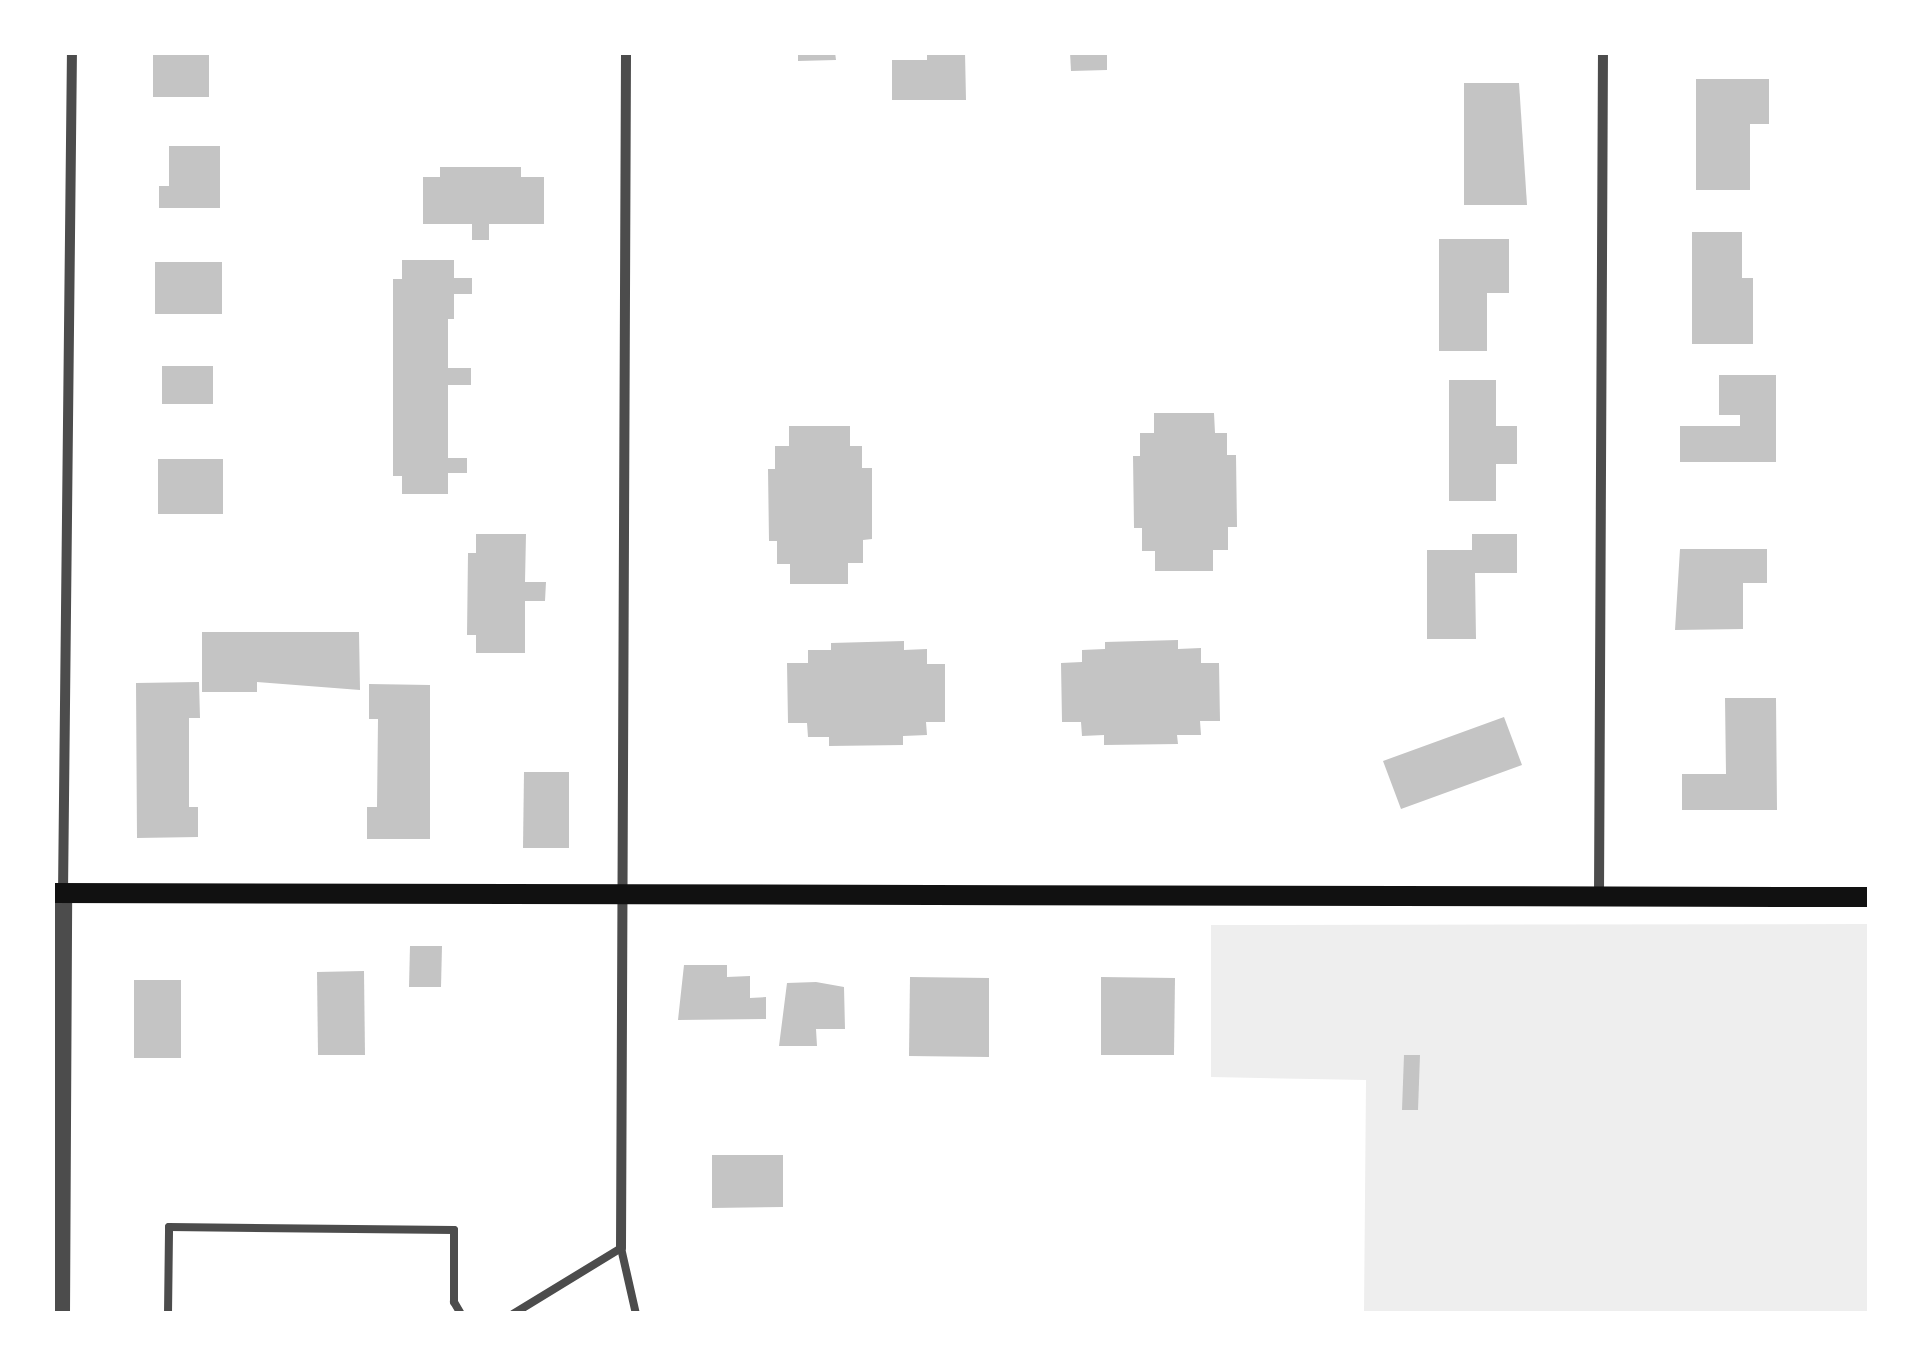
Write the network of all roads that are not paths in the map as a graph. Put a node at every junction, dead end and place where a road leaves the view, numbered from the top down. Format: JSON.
{"nodes":[{"id":1,"x":72,"y":52,"type":"edge"},
{"id":2,"x":626,"y":52,"type":"edge"},
{"id":3,"x":1603,"y":52,"type":"edge"},
{"id":4,"x":58,"y":893,"type":"edge"},
{"id":5,"x":622,"y":893,"type":"junction"},
{"id":6,"x":1599,"y":897,"type":"junction"},
{"id":7,"x":1870,"y":897,"type":"edge"},
{"id":8,"x":621,"y":1248,"type":"junction"},
{"id":9,"x":61,"y":1314,"type":"edge"},
{"id":10,"x":168,"y":1314,"type":"edge"},
{"id":11,"x":460,"y":1314,"type":"edge"},
{"id":12,"x":513,"y":1314,"type":"edge"},
{"id":13,"x":636,"y":1314,"type":"edge"}],
"edges":[{"from":1,"to":4,"type":"street"},
{"from":2,"to":5,"type":"street"},
{"from":3,"to":6,"type":"street"},
{"from":4,"to":5,"type":"main road"},
{"from":4,"to":9,"type":"street"},
{"from":5,"to":6,"type":"main road"},
{"from":5,"to":8,"type":"street"},
{"from":6,"to":7,"type":"main road"},
{"from":8,"to":12,"type":"lane"},
{"from":8,"to":13,"type":"lane"},
{"from":10,"to":11,"type":"lane"}]}
